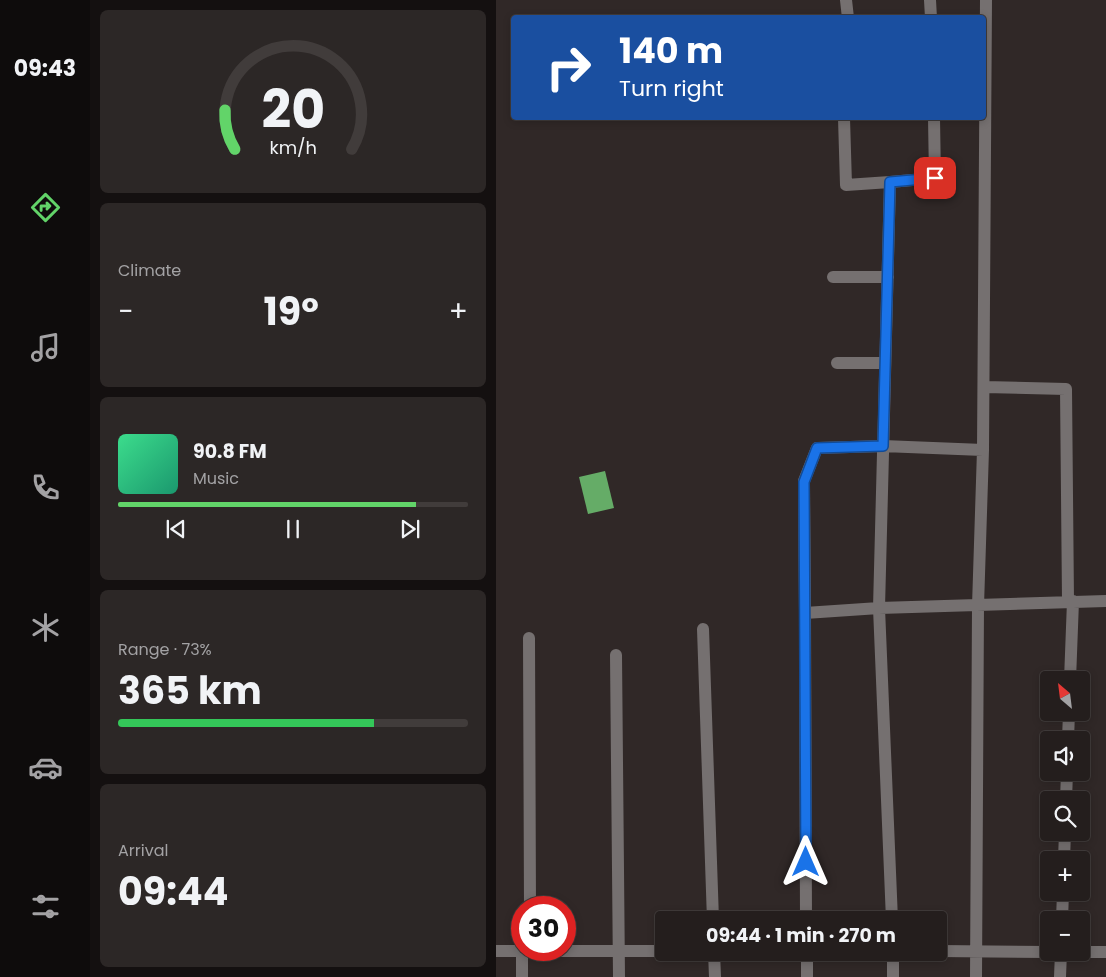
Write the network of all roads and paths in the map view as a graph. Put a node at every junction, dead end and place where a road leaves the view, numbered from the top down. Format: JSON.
{"nodes":[{"id":1,"x":846,"y":0,"type":"edge"},
{"id":2,"x":930,"y":0,"type":"edge"},
{"id":3,"x":986,"y":0,"type":"edge"},
{"id":4,"x":848,"y":15,"type":"edge"},
{"id":5,"x":931,"y":15,"type":"edge"},
{"id":6,"x":986,"y":15,"type":"edge"},
{"id":7,"x":844,"y":120,"type":"edge"},
{"id":8,"x":934,"y":120,"type":"edge"},
{"id":9,"x":985,"y":120,"type":"edge"},
{"id":10,"x":890,"y":182,"type":"junction"},
{"id":11,"x":833,"y":277,"type":"dead end"},
{"id":12,"x":888,"y":278,"type":"junction"},
{"id":13,"x":837,"y":363,"type":"dead end"},
{"id":14,"x":885,"y":363,"type":"junction"},
{"id":15,"x":984,"y":387,"type":"junction"},
{"id":16,"x":883,"y":446,"type":"junction"},
{"id":17,"x":983,"y":450,"type":"junction"},
{"id":18,"x":1070,"y":601,"type":"junction"},
{"id":19,"x":1106,"y":601,"type":"edge"},
{"id":20,"x":978,"y":606,"type":"junction"},
{"id":21,"x":878,"y":608,"type":"junction"},
{"id":22,"x":805,"y":613,"type":"junction"},
{"id":23,"x":703,"y":629,"type":"dead end"},
{"id":24,"x":529,"y":638,"type":"dead end"},
{"id":25,"x":616,"y":655,"type":"dead end"},
{"id":26,"x":1070,"y":671,"type":"edge"},
{"id":27,"x":530,"y":896,"type":"edge"},
{"id":28,"x":713,"y":911,"type":"edge"},
{"id":29,"x":806,"y":911,"type":"edge"},
{"id":30,"x":892,"y":911,"type":"edge"},
{"id":31,"x":576,"y":950,"type":"edge"},
{"id":32,"x":619,"y":950,"type":"junction"},
{"id":33,"x":655,"y":950,"type":"edge"},
{"id":34,"x":496,"y":951,"type":"edge"},
{"id":35,"x":511,"y":951,"type":"edge"},
{"id":36,"x":947,"y":951,"type":"edge"},
{"id":37,"x":977,"y":951,"type":"junction"},
{"id":38,"x":1040,"y":952,"type":"edge"},
{"id":39,"x":1090,"y":952,"type":"edge"},
{"id":40,"x":1106,"y":952,"type":"edge"},
{"id":41,"x":526,"y":961,"type":"edge"},
{"id":42,"x":714,"y":961,"type":"edge"},
{"id":43,"x":807,"y":961,"type":"edge"},
{"id":44,"x":893,"y":961,"type":"edge"},
{"id":45,"x":1061,"y":961,"type":"edge"},
{"id":46,"x":522,"y":977,"type":"edge"},
{"id":47,"x":619,"y":977,"type":"edge"},
{"id":48,"x":715,"y":977,"type":"edge"},
{"id":49,"x":807,"y":977,"type":"edge"},
{"id":50,"x":893,"y":977,"type":"edge"},
{"id":51,"x":976,"y":977,"type":"edge"},
{"id":52,"x":1060,"y":977,"type":"edge"}],
"edges":[{"from":1,"to":4,"type":"street"},
{"from":2,"to":5,"type":"street"},
{"from":3,"to":6,"type":"street"},
{"from":7,"to":10,"type":"street"},
{"from":8,"to":10,"type":"street"},
{"from":9,"to":15,"type":"street"},
{"from":10,"to":12,"type":"street"},
{"from":11,"to":12,"type":"street"},
{"from":12,"to":14,"type":"street"},
{"from":13,"to":14,"type":"street"},
{"from":14,"to":16,"type":"street"},
{"from":15,"to":17,"type":"street"},
{"from":15,"to":18,"type":"street"},
{"from":16,"to":17,"type":"street"},
{"from":16,"to":21,"type":"street"},
{"from":16,"to":22,"type":"street"},
{"from":17,"to":20,"type":"street"},
{"from":18,"to":19,"type":"street"},
{"from":18,"to":20,"type":"street"},
{"from":18,"to":26,"type":"street"},
{"from":20,"to":21,"type":"street"},
{"from":20,"to":37,"type":"street"},
{"from":21,"to":22,"type":"street"},
{"from":21,"to":30,"type":"street"},
{"from":22,"to":29,"type":"street"},
{"from":23,"to":28,"type":"street"},
{"from":24,"to":27,"type":"street"},
{"from":25,"to":32,"type":"street"},
{"from":31,"to":32,"type":"street"},
{"from":32,"to":33,"type":"street"},
{"from":32,"to":47,"type":"street"},
{"from":34,"to":35,"type":"street"},
{"from":36,"to":37,"type":"street"},
{"from":37,"to":38,"type":"street"},
{"from":37,"to":51,"type":"street"},
{"from":39,"to":40,"type":"street"},
{"from":41,"to":46,"type":"street"},
{"from":42,"to":48,"type":"street"},
{"from":43,"to":49,"type":"street"},
{"from":44,"to":50,"type":"street"},
{"from":45,"to":52,"type":"street"}]}
